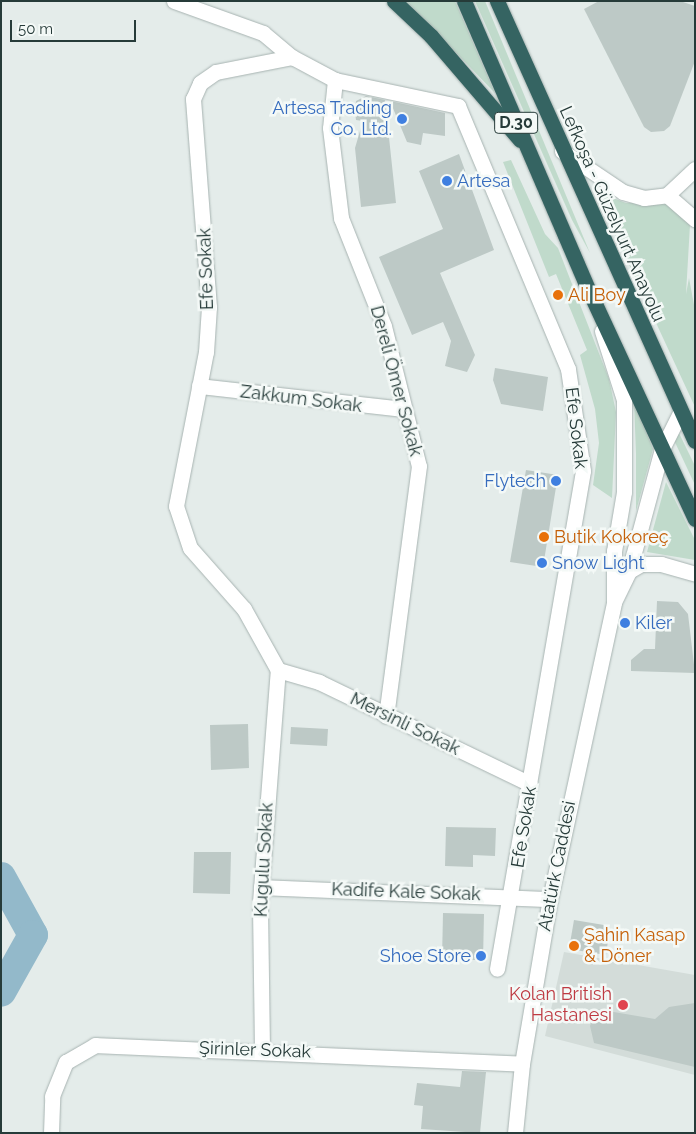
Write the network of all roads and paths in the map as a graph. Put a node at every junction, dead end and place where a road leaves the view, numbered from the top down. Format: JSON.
{"nodes":[{"id":1,"x":174,"y":1,"type":"edge"},
{"id":2,"x":394,"y":1,"type":"edge"},
{"id":3,"x":464,"y":1,"type":"edge"},
{"id":4,"x":497,"y":1,"type":"edge"},
{"id":5,"x":292,"y":57,"type":"junction"},
{"id":6,"x":335,"y":80,"type":"junction"},
{"id":7,"x":528,"y":149,"type":"junction"},
{"id":8,"x":562,"y":151,"type":"junction"},
{"id":9,"x":695,"y":169,"type":"edge"},
{"id":10,"x":667,"y":195,"type":"junction"},
{"id":11,"x":695,"y":219,"type":"edge"},
{"id":12,"x":590,"y":293,"type":"junction"},
{"id":13,"x":199,"y":386,"type":"junction"},
{"id":14,"x":403,"y":409,"type":"junction"},
{"id":15,"x":681,"y":411,"type":"junction"},
{"id":16,"x":695,"y":441,"type":"edge"},
{"id":17,"x":662,"y":450,"type":"junction"},
{"id":18,"x":695,"y":519,"type":"edge"},
{"id":19,"x":628,"y":571,"type":"junction"},
{"id":20,"x":695,"y":574,"type":"edge"},
{"id":21,"x":614,"y":602,"type":"junction"},
{"id":22,"x":278,"y":670,"type":"junction"},
{"id":23,"x":386,"y":716,"type":"junction"},
{"id":24,"x":530,"y":784,"type":"junction"},
{"id":25,"x":261,"y":887,"type":"junction"},
{"id":26,"x":513,"y":895,"type":"junction"},
{"id":27,"x":550,"y":899,"type":"junction"},
{"id":28,"x":497,"y":969,"type":"dead end"},
{"id":29,"x":262,"y":1050,"type":"junction"},
{"id":30,"x":522,"y":1064,"type":"junction"},
{"id":31,"x":51,"y":1133,"type":"edge"},
{"id":32,"x":516,"y":1133,"type":"edge"}],
"edges":[{"from":1,"to":5,"type":"street","name":"Efe Sokak"},
{"from":2,"to":7,"type":"highway"},
{"from":3,"to":7,"type":"highway","number":"D.30"},
{"from":4,"to":8,"type":"highway","name":"Lefkoşa - Güzelyurt Anayolu","number":"D.30"},
{"from":5,"to":6,"type":"street","name":"Efe Sokak"},
{"from":5,"to":13,"type":"street","name":"Efe Sokak"},
{"from":6,"to":14,"type":"street","name":"Dereli Ömer Sokak"},
{"from":6,"to":24,"type":"street","name":"Efe Sokak"},
{"from":7,"to":12,"type":"highway","number":"D.30"},
{"from":8,"to":10,"type":"street"},
{"from":8,"to":15,"type":"highway","name":"Lefkoşa - Güzelyurt Anayolu","number":"D.30"},
{"from":9,"to":10,"type":"street"},
{"from":10,"to":11,"type":"street"},
{"from":12,"to":17,"type":"highway","number":"D.30"},
{"from":12,"to":21,"type":"street","name":"Atatürk Caddesi"},
{"from":13,"to":14,"type":"street","name":"Zakkum Sokak"},
{"from":13,"to":22,"type":"street","name":"Efe Sokak"},
{"from":14,"to":23,"type":"street","name":"Dereli Ömer Sokak"},
{"from":15,"to":16,"type":"highway","name":"Lefkoşa - Güzelyurt Anayolu","number":"D.30"},
{"from":15,"to":17,"type":"street","name":"Atatürk Caddesi"},
{"from":17,"to":18,"type":"highway","number":"D.30"},
{"from":17,"to":19,"type":"street","name":"Atatürk Caddesi"},
{"from":19,"to":20,"type":"street"},
{"from":19,"to":21,"type":"street","name":"Atatürk Caddesi"},
{"from":21,"to":27,"type":"street","name":"Atatürk Caddesi"},
{"from":22,"to":23,"type":"street","name":"Mersinli Sokak"},
{"from":22,"to":25,"type":"street","name":"Kugulu Sokak"},
{"from":23,"to":24,"type":"street","name":"Mersinli Sokak"},
{"from":24,"to":26,"type":"street","name":"Efe Sokak"},
{"from":25,"to":26,"type":"street","name":"Kadife Kale Sokak"},
{"from":25,"to":29,"type":"street","name":"Kugulu Sokak"},
{"from":26,"to":27,"type":"street","name":"Kadife Kale Sokak"},
{"from":26,"to":28,"type":"street","name":"Efe Sokak"},
{"from":27,"to":30,"type":"street","name":"Atatürk Caddesi"},
{"from":29,"to":30,"type":"street","name":"Şirinler Sokak"},
{"from":29,"to":31,"type":"street","name":"Şirinler Sokak"},
{"from":30,"to":32,"type":"street","name":"Atatürk Caddesi"}]}
